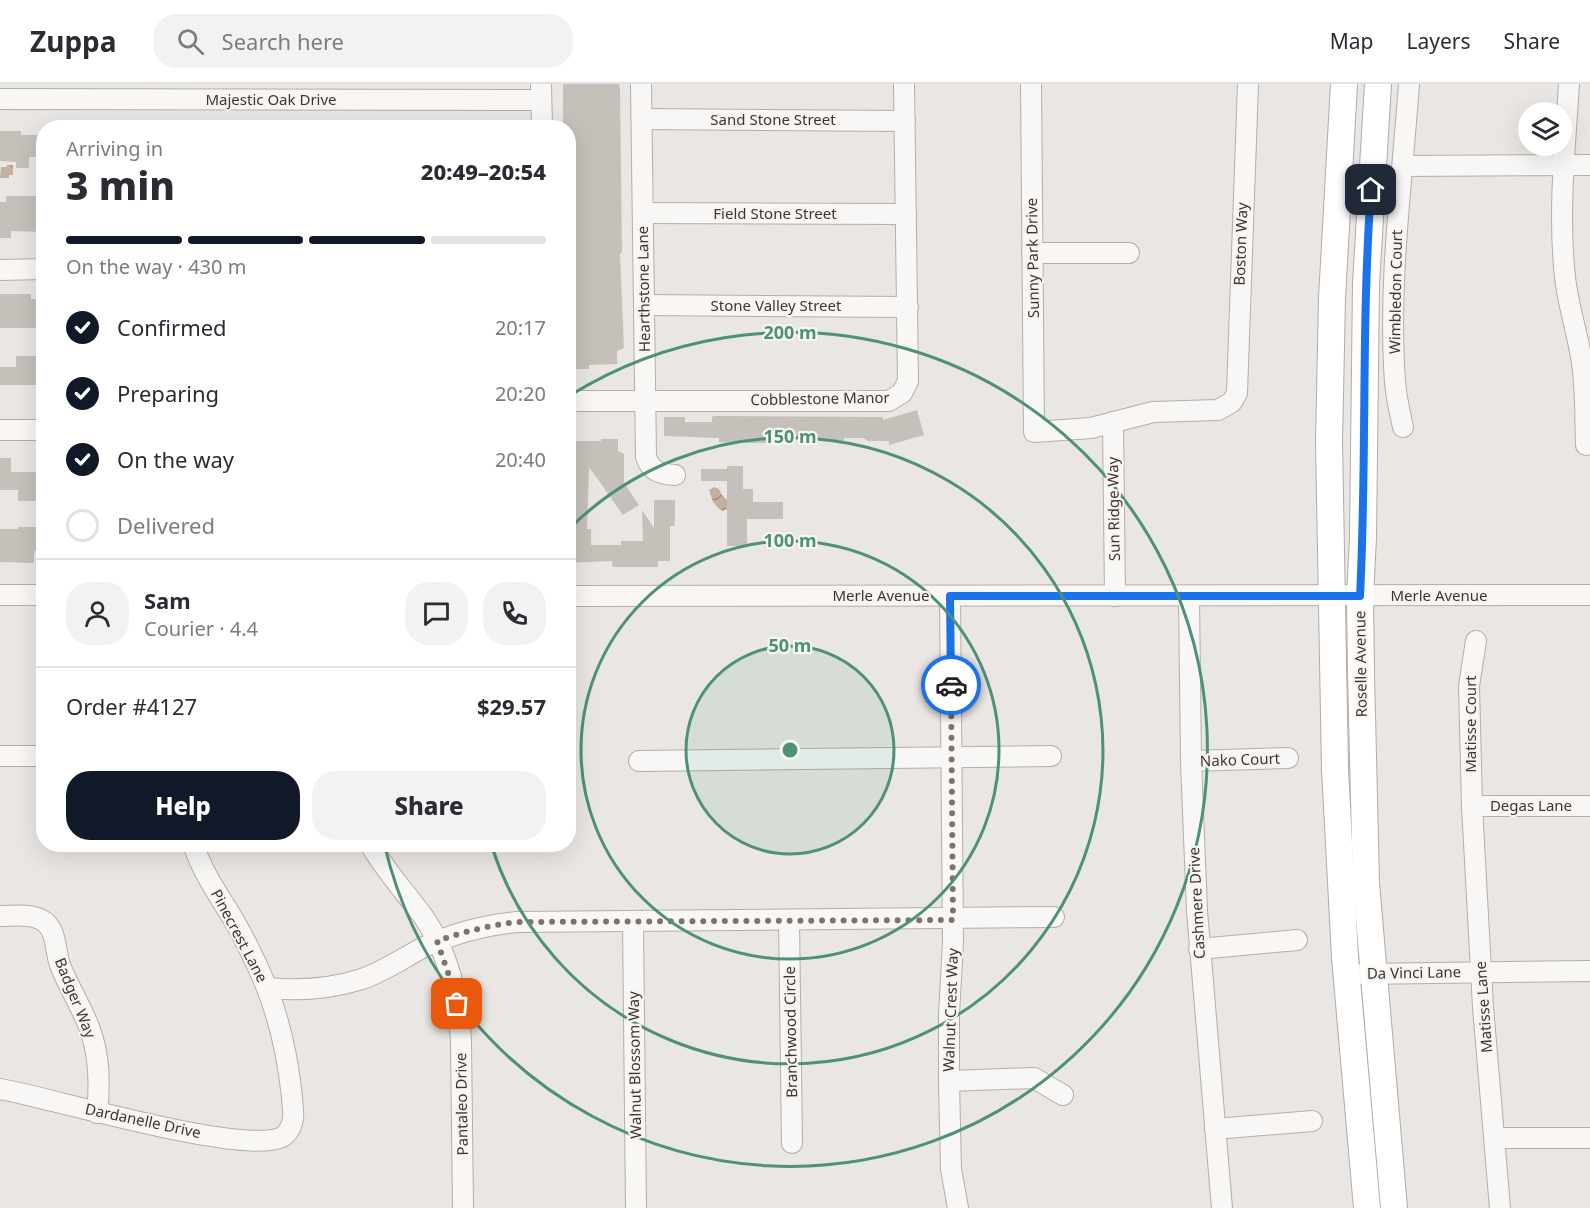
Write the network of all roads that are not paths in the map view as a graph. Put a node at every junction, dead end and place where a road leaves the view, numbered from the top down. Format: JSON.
{"nodes":[{"id":1,"x":641,"y":84,"type":"edge"},
{"id":2,"x":904,"y":84,"type":"edge"},
{"id":3,"x":1031,"y":84,"type":"edge"},
{"id":4,"x":1248,"y":84,"type":"edge"},
{"id":5,"x":1344,"y":84,"type":"edge"},
{"id":6,"x":1378,"y":84,"type":"edge"},
{"id":7,"x":1409,"y":84,"type":"edge"},
{"id":8,"x":1569,"y":84,"type":"edge"},
{"id":9,"x":372,"y":92,"type":"edge"},
{"id":10,"x":541,"y":92,"type":"edge"},
{"id":11,"x":0,"y":99,"type":"edge"},
{"id":12,"x":642,"y":119,"type":"junction"},
{"id":13,"x":542,"y":120,"type":"edge"},
{"id":14,"x":904,"y":121,"type":"junction"},
{"id":15,"x":1590,"y":165,"type":"edge"},
{"id":16,"x":1403,"y":166,"type":"junction"},
{"id":17,"x":1564,"y":166,"type":"junction"},
{"id":18,"x":643,"y":213,"type":"junction"},
{"id":19,"x":906,"y":214,"type":"junction"},
{"id":20,"x":1032,"y":253,"type":"junction"},
{"id":21,"x":1129,"y":253,"type":"dead end"},
{"id":22,"x":36,"y":269,"type":"edge"},
{"id":23,"x":0,"y":270,"type":"edge"},
{"id":24,"x":644,"y":305,"type":"junction"},
{"id":25,"x":908,"y":307,"type":"junction"},
{"id":26,"x":1581,"y":325,"type":"edge"},
{"id":27,"x":576,"y":401,"type":"edge"},
{"id":28,"x":645,"y":401,"type":"junction"},
{"id":29,"x":1113,"y":422,"type":"junction"},
{"id":30,"x":1403,"y":427,"type":"dead end"},
{"id":31,"x":0,"y":430,"type":"edge"},
{"id":32,"x":36,"y":430,"type":"edge"},
{"id":33,"x":1586,"y":446,"type":"dead end"},
{"id":34,"x":675,"y":475,"type":"dead end"},
{"id":35,"x":0,"y":595,"type":"edge"},
{"id":36,"x":36,"y":595,"type":"edge"},
{"id":37,"x":1590,"y":595,"type":"edge"},
{"id":38,"x":576,"y":596,"type":"edge"},
{"id":39,"x":950,"y":596,"type":"junction"},
{"id":40,"x":1115,"y":596,"type":"junction"},
{"id":41,"x":1334,"y":596,"type":"junction"},
{"id":42,"x":1360,"y":596,"type":"junction"},
{"id":43,"x":1190,"y":597,"type":"junction"},
{"id":44,"x":1476,"y":641,"type":"dead end"},
{"id":45,"x":0,"y":756,"type":"edge"},
{"id":46,"x":36,"y":756,"type":"edge"},
{"id":47,"x":1051,"y":756,"type":"dead end"},
{"id":48,"x":951,"y":757,"type":"junction"},
{"id":49,"x":1288,"y":758,"type":"dead end"},
{"id":50,"x":639,"y":761,"type":"dead end"},
{"id":51,"x":1191,"y":761,"type":"junction"},
{"id":52,"x":1472,"y":806,"type":"junction"},
{"id":53,"x":1590,"y":806,"type":"edge"},
{"id":54,"x":197,"y":852,"type":"edge"},
{"id":55,"x":375,"y":852,"type":"edge"},
{"id":56,"x":0,"y":916,"type":"edge"},
{"id":57,"x":1054,"y":918,"type":"dead end"},
{"id":58,"x":953,"y":920,"type":"junction"},
{"id":59,"x":789,"y":921,"type":"junction"},
{"id":60,"x":633,"y":922,"type":"junction"},
{"id":61,"x":1297,"y":940,"type":"dead end"},
{"id":62,"x":437,"y":941,"type":"junction"},
{"id":63,"x":1199,"y":950,"type":"junction"},
{"id":64,"x":1482,"y":972,"type":"junction"},
{"id":65,"x":1590,"y":972,"type":"edge"},
{"id":66,"x":1373,"y":974,"type":"junction"},
{"id":67,"x":1347,"y":975,"type":"junction"},
{"id":68,"x":267,"y":988,"type":"junction"},
{"id":69,"x":949,"y":1081,"type":"junction"},
{"id":70,"x":0,"y":1089,"type":"edge"},
{"id":71,"x":1063,"y":1095,"type":"dead end"},
{"id":72,"x":97,"y":1113,"type":"junction"},
{"id":73,"x":1312,"y":1121,"type":"dead end"},
{"id":74,"x":1215,"y":1129,"type":"junction"},
{"id":75,"x":286,"y":1134,"type":"joint"},
{"id":76,"x":1495,"y":1138,"type":"junction"},
{"id":77,"x":1590,"y":1138,"type":"edge"},
{"id":78,"x":792,"y":1143,"type":"dead end"},
{"id":79,"x":463,"y":1208,"type":"edge"},
{"id":80,"x":636,"y":1208,"type":"edge"},
{"id":81,"x":958,"y":1208,"type":"edge"},
{"id":82,"x":1222,"y":1208,"type":"edge"},
{"id":83,"x":1367,"y":1208,"type":"edge"},
{"id":84,"x":1394,"y":1208,"type":"edge"},
{"id":85,"x":1500,"y":1208,"type":"edge"}],
"edges":[{"from":1,"to":12,"type":"street","name":"Hearthstone Lane"},
{"from":2,"to":14,"type":"street","name":"Cobblestone Manor"},
{"from":3,"to":20,"type":"street","name":"Sunny Park Drive"},
{"from":4,"to":29,"type":"street","name":"Boston Way"},
{"from":5,"to":41,"type":"main road","name":"Roselle Avenue"},
{"from":6,"to":42,"type":"main road","name":"Roselle Avenue"},
{"from":7,"to":16,"type":"street","name":"Wimbledon Court"},
{"from":8,"to":17,"type":"street"},
{"from":9,"to":10,"type":"street","name":"Majestic Oak Drive"},
{"from":9,"to":11,"type":"street","name":"Majestic Oak Drive"},
{"from":10,"to":13,"type":"street"},
{"from":12,"to":14,"type":"street","name":"Sand Stone Street"},
{"from":12,"to":18,"type":"street","name":"Hearthstone Lane"},
{"from":14,"to":19,"type":"street","name":"Cobblestone Manor"},
{"from":15,"to":17,"type":"street"},
{"from":16,"to":17,"type":"street"},
{"from":16,"to":30,"type":"street","name":"Wimbledon Court"},
{"from":17,"to":26,"type":"street"},
{"from":18,"to":19,"type":"street","name":"Field Stone Street"},
{"from":18,"to":24,"type":"street","name":"Hearthstone Lane"},
{"from":19,"to":25,"type":"street","name":"Cobblestone Manor"},
{"from":20,"to":21,"type":"street"},
{"from":20,"to":29,"type":"street","name":"Sunny Park Drive"},
{"from":22,"to":23,"type":"street"},
{"from":24,"to":25,"type":"street","name":"Stone Valley Street"},
{"from":24,"to":28,"type":"street","name":"Hearthstone Lane"},
{"from":25,"to":28,"type":"street","name":"Cobblestone Manor"},
{"from":26,"to":33,"type":"street"},
{"from":27,"to":28,"type":"street","name":"Cobblestone Manor"},
{"from":28,"to":34,"type":"street","name":"Hearthstone Lane"},
{"from":29,"to":40,"type":"street","name":"Sun Ridge Way"},
{"from":31,"to":32,"type":"street"},
{"from":35,"to":36,"type":"street"},
{"from":37,"to":42,"type":"street","name":"Merle Avenue"},
{"from":38,"to":39,"type":"street","name":"Merle Avenue"},
{"from":39,"to":40,"type":"street","name":"Merle Avenue"},
{"from":39,"to":48,"type":"street","name":"Walnut Crest Way"},
{"from":40,"to":43,"type":"street","name":"Merle Avenue"},
{"from":41,"to":42,"type":"street","name":"Merle Avenue"},
{"from":41,"to":43,"type":"street","name":"Merle Avenue"},
{"from":41,"to":67,"type":"main road","name":"Roselle Avenue"},
{"from":42,"to":66,"type":"main road","name":"Roselle Avenue"},
{"from":43,"to":51,"type":"street","name":"Cashmere Drive"},
{"from":44,"to":52,"type":"street","name":"Matisse Court"},
{"from":45,"to":46,"type":"street"},
{"from":47,"to":48,"type":"street"},
{"from":48,"to":50,"type":"street"},
{"from":48,"to":58,"type":"street","name":"Walnut Crest Way"},
{"from":49,"to":51,"type":"street","name":"Nako Court"},
{"from":51,"to":63,"type":"street","name":"Cashmere Drive"},
{"from":52,"to":53,"type":"street","name":"Degas Lane"},
{"from":52,"to":64,"type":"street","name":"Matisse Lane"},
{"from":54,"to":68,"type":"street","name":"Pinecrest Lane"},
{"from":55,"to":62,"type":"street","name":"Pantaleo Drive"},
{"from":56,"to":72,"type":"street","name":"Badger Way"},
{"from":57,"to":58,"type":"street"},
{"from":58,"to":59,"type":"street"},
{"from":58,"to":69,"type":"street","name":"Walnut Crest Way"},
{"from":59,"to":60,"type":"street"},
{"from":59,"to":78,"type":"street","name":"Branchwood Circle"},
{"from":60,"to":62,"type":"street"},
{"from":60,"to":80,"type":"street","name":"Walnut Blossom Way"},
{"from":61,"to":63,"type":"street"},
{"from":62,"to":68,"type":"street"},
{"from":62,"to":79,"type":"street","name":"Pantaleo Drive"},
{"from":63,"to":74,"type":"street","name":"Cashmere Drive"},
{"from":64,"to":65,"type":"street","name":"Da Vinci Lane"},
{"from":64,"to":66,"type":"street","name":"Da Vinci Lane"},
{"from":64,"to":76,"type":"street","name":"Matisse Lane"},
{"from":66,"to":67,"type":"street","name":"Da Vinci Lane"},
{"from":66,"to":84,"type":"main road","name":"Roselle Avenue"},
{"from":67,"to":83,"type":"main road","name":"Roselle Avenue"},
{"from":68,"to":75,"type":"street","name":"Pinecrest Lane"},
{"from":69,"to":71,"type":"street"},
{"from":69,"to":81,"type":"street","name":"Walnut Crest Way"},
{"from":70,"to":72,"type":"street","name":"Dardanelle Drive"},
{"from":72,"to":75,"type":"street","name":"Dardanelle Drive"},
{"from":73,"to":74,"type":"street"},
{"from":74,"to":82,"type":"street","name":"Cashmere Drive"},
{"from":76,"to":77,"type":"street"},
{"from":76,"to":85,"type":"street","name":"Matisse Lane"}]}
